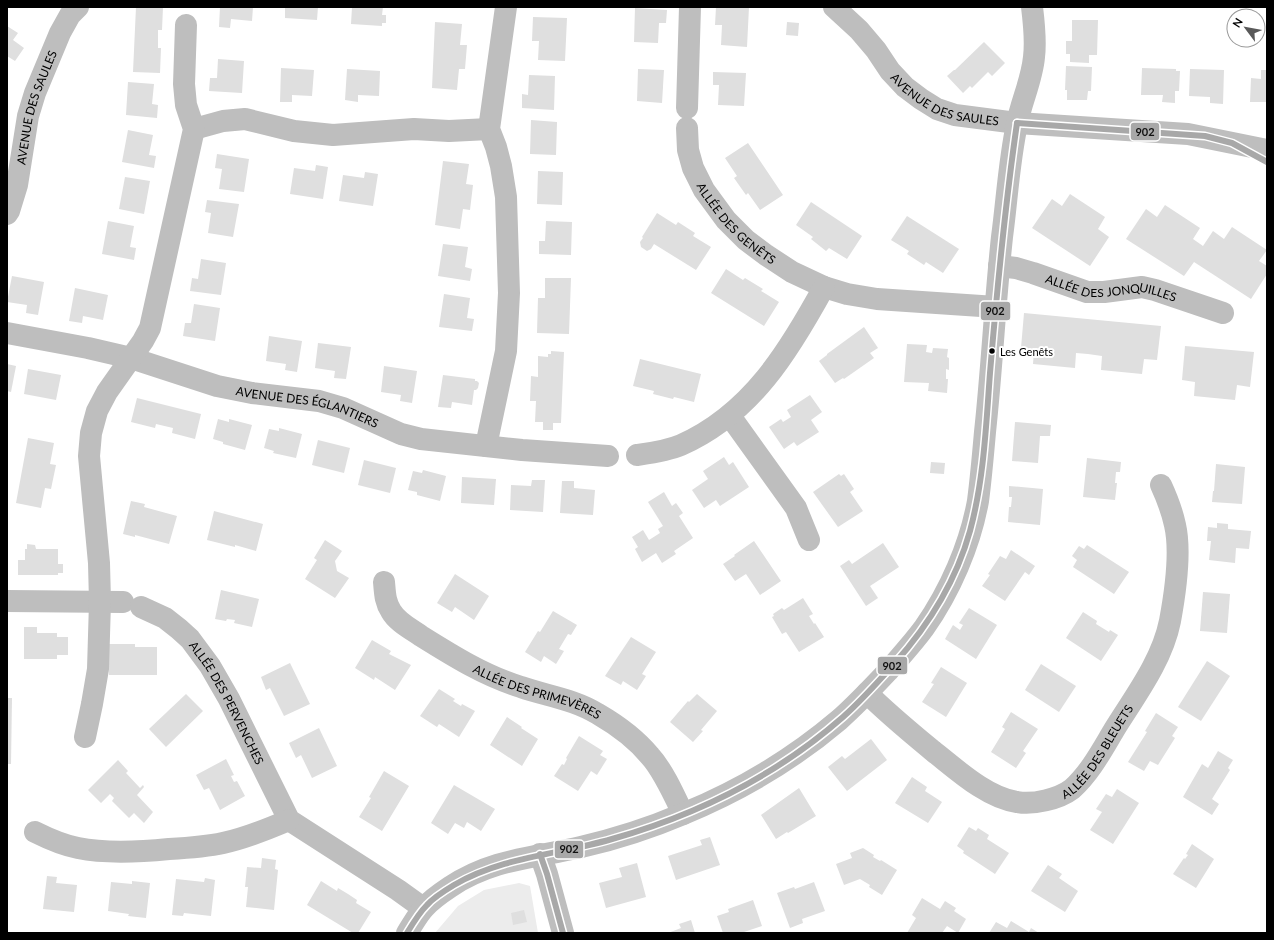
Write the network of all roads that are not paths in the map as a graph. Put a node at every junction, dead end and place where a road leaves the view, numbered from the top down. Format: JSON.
{"nodes":[{"id":1,"x":78,"y":7,"type":"edge"},
{"id":2,"x":506,"y":7,"type":"edge"},
{"id":3,"x":690,"y":7,"type":"edge"},
{"id":4,"x":834,"y":7,"type":"edge"},
{"id":5,"x":1032,"y":7,"type":"edge"},
{"id":6,"x":186,"y":25,"type":"dead end"},
{"id":7,"x":1017,"y":123,"type":"junction"},
{"id":8,"x":194,"y":129,"type":"junction"},
{"id":9,"x":489,"y":129,"type":"junction"},
{"id":10,"x":1232,"y":143,"type":"junction"},
{"id":11,"x":1267,"y":150,"type":"edge"},
{"id":12,"x":1267,"y":162,"type":"edge"},
{"id":13,"x":7,"y":214,"type":"edge"},
{"id":14,"x":999,"y":266,"type":"junction"},
{"id":15,"x":824,"y":287,"type":"junction"},
{"id":16,"x":996,"y":307,"type":"junction"},
{"id":17,"x":1222,"y":313,"type":"dead end"},
{"id":18,"x":7,"y":333,"type":"edge"},
{"id":19,"x":131,"y":358,"type":"junction"},
{"id":20,"x":730,"y":416,"type":"junction"},
{"id":21,"x":486,"y":446,"type":"junction"},
{"id":22,"x":636,"y":455,"type":"dead end"},
{"id":23,"x":608,"y":456,"type":"dead end"},
{"id":24,"x":1161,"y":485,"type":"dead end"},
{"id":25,"x":809,"y":540,"type":"dead end"},
{"id":26,"x":384,"y":582,"type":"dead end"},
{"id":27,"x":7,"y":601,"type":"edge"},
{"id":28,"x":100,"y":602,"type":"junction"},
{"id":29,"x":867,"y":693,"type":"junction"},
{"id":30,"x":85,"y":737,"type":"dead end"},
{"id":31,"x":683,"y":814,"type":"junction"},
{"id":32,"x":289,"y":820,"type":"junction"},
{"id":33,"x":35,"y":832,"type":"dead end"},
{"id":34,"x":540,"y":854,"type":"junction"},
{"id":35,"x":423,"y":908,"type":"junction"},
{"id":36,"x":407,"y":933,"type":"edge"},
{"id":37,"x":563,"y":933,"type":"edge"}],
"edges":[{"from":1,"to":13,"type":"street","name":"AVENUE DES SAULES"},
{"from":2,"to":9,"type":"street"},
{"from":3,"to":15,"type":"street","name":"ALLÉE DES GENÊTS"},
{"from":4,"to":7,"type":"street","name":"AVENUE DES SAULES"},
{"from":5,"to":7,"type":"street"},
{"from":6,"to":8,"type":"street"},
{"from":7,"to":10,"type":"street","name":"AVENUE DES SAULES"},
{"from":7,"to":14,"type":"street"},
{"from":8,"to":9,"type":"street"},
{"from":8,"to":19,"type":"street"},
{"from":9,"to":21,"type":"street"},
{"from":10,"to":11,"type":"street","name":"AVENUE DES SAULES"},
{"from":10,"to":12,"type":"street","name":"AVENUE DES SAULES"},
{"from":14,"to":16,"type":"street"},
{"from":14,"to":17,"type":"street","name":"ALLÉE DES JONQUILLES"},
{"from":15,"to":16,"type":"street","name":"ALLÉE DES GENÊTS"},
{"from":15,"to":20,"type":"street"},
{"from":16,"to":29,"type":"street"},
{"from":18,"to":19,"type":"street","name":"AVENUE DES ÉGLANTIERS"},
{"from":19,"to":21,"type":"street","name":"AVENUE DES ÉGLANTIERS"},
{"from":19,"to":28,"type":"street"},
{"from":20,"to":22,"type":"street"},
{"from":20,"to":25,"type":"street"},
{"from":21,"to":23,"type":"street","name":"AVENUE DES ÉGLANTIERS"},
{"from":24,"to":29,"type":"street","name":"ALLÉE DES BLEUETS"},
{"from":26,"to":31,"type":"street","name":"ALLÉE DES PRIMEVÈRES"},
{"from":27,"to":28,"type":"street"},
{"from":28,"to":30,"type":"street"},
{"from":28,"to":32,"type":"street","name":"ALLÉE DES PERVENCHES"},
{"from":29,"to":31,"type":"street"},
{"from":31,"to":34,"type":"street"},
{"from":32,"to":33,"type":"street"},
{"from":32,"to":35,"type":"street"},
{"from":34,"to":35,"type":"street"},
{"from":34,"to":37,"type":"street"},
{"from":35,"to":36,"type":"street"}]}
